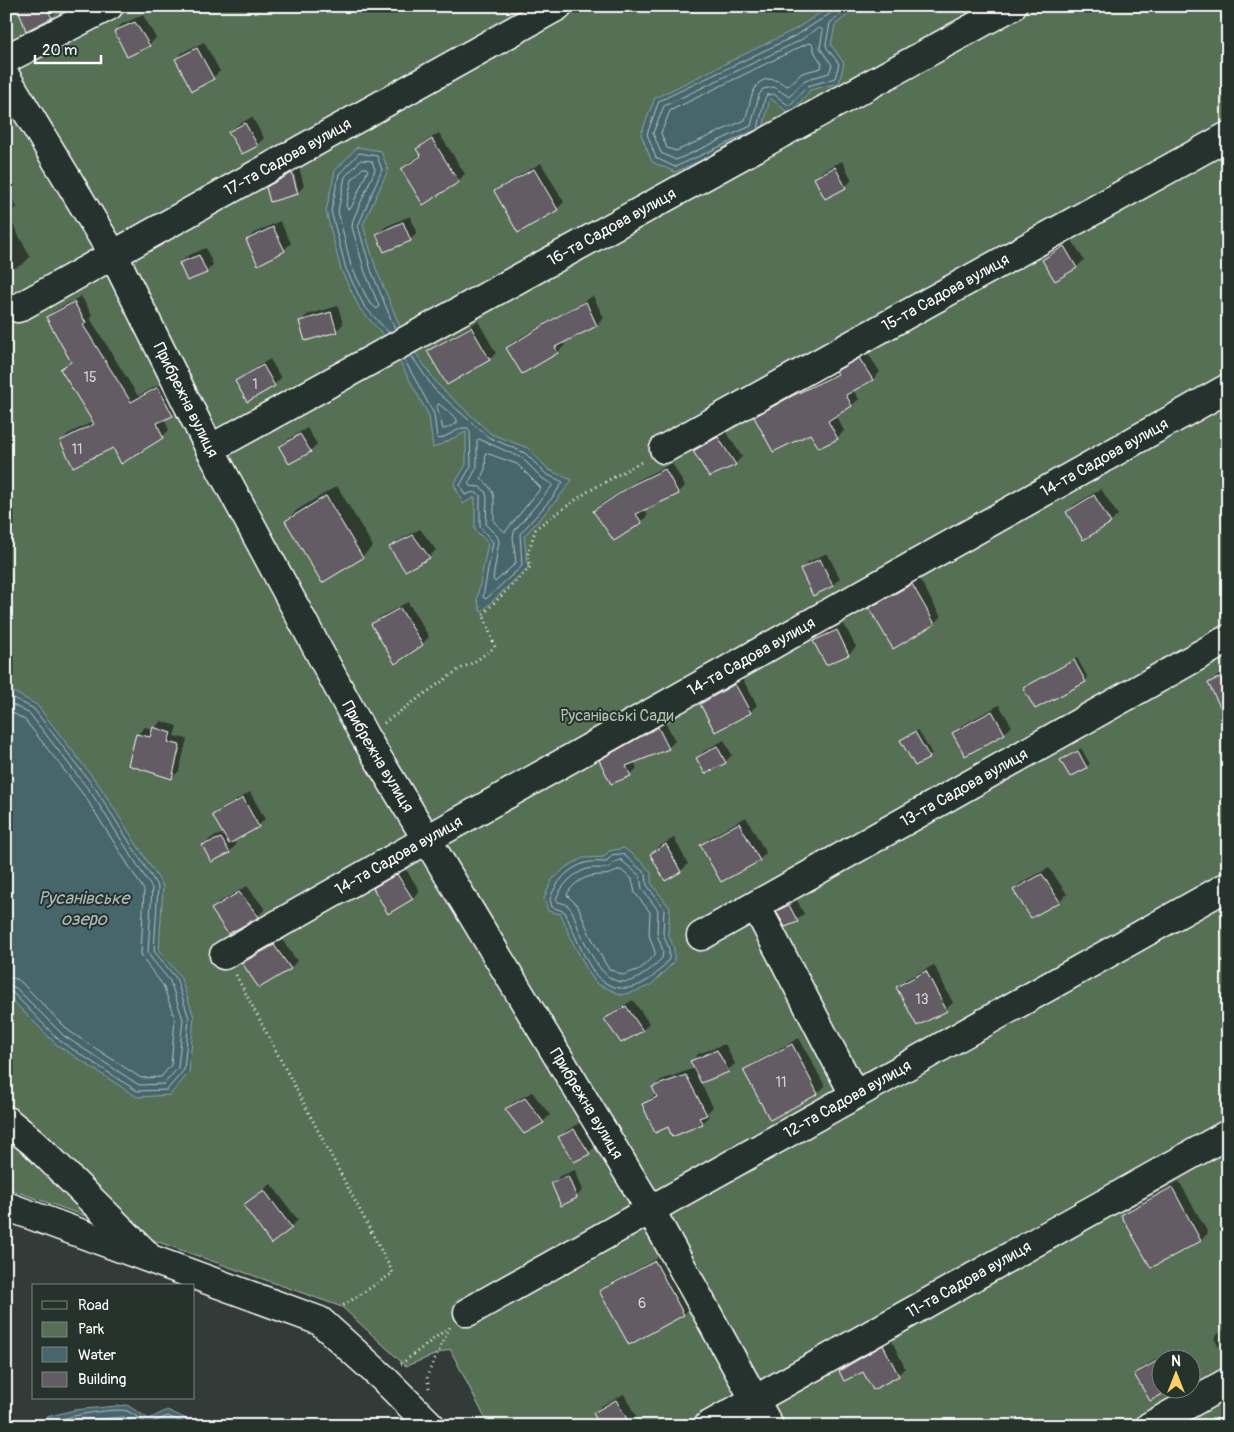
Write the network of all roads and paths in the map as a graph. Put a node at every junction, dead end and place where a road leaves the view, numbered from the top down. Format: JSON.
{"nodes":[{"id":1,"x":109,"y":6,"type":"edge"},
{"id":2,"x":558,"y":6,"type":"edge"},
{"id":3,"x":1012,"y":6,"type":"edge"},
{"id":4,"x":6,"y":59,"type":"edge"},
{"id":5,"x":6,"y":77,"type":"edge"},
{"id":6,"x":1228,"y":136,"type":"edge"},
{"id":7,"x":114,"y":256,"type":"junction"},
{"id":8,"x":18,"y":308,"type":"dead end"},
{"id":9,"x":1228,"y":388,"type":"edge"},
{"id":10,"x":210,"y":449,"type":"junction"},
{"id":11,"x":664,"y":449,"type":"joint"},
{"id":12,"x":1228,"y":639,"type":"edge"},
{"id":13,"x":366,"y":737,"type":"junction"},
{"id":14,"x":426,"y":840,"type":"junction"},
{"id":15,"x":1228,"y":886,"type":"edge"},
{"id":16,"x":756,"y":906,"type":"junction"},
{"id":17,"x":701,"y":936,"type":"dead end"},
{"id":18,"x":224,"y":955,"type":"joint"},
{"id":19,"x":854,"y":1094,"type":"junction"},
{"id":20,"x":6,"y":1120,"type":"edge"},
{"id":21,"x":1228,"y":1134,"type":"edge"},
{"id":22,"x":6,"y":1206,"type":"edge"},
{"id":23,"x":650,"y":1209,"type":"junction"},
{"id":24,"x":152,"y":1259,"type":"junction"},
{"id":25,"x":458,"y":1320,"type":"junction"},
{"id":26,"x":320,"y":1321,"type":"junction"},
{"id":27,"x":383,"y":1378,"type":"junction"},
{"id":28,"x":1228,"y":1382,"type":"edge"},
{"id":29,"x":429,"y":1392,"type":"dead end"},
{"id":30,"x":755,"y":1399,"type":"junction"},
{"id":31,"x":431,"y":1426,"type":"edge"},
{"id":32,"x":708,"y":1426,"type":"edge"},
{"id":33,"x":769,"y":1426,"type":"edge"},
{"id":34,"x":1150,"y":1426,"type":"edge"}],
"edges":[{"from":1,"to":4,"type":"street"},
{"from":2,"to":7,"type":"street","name":"17-та Садова вулиця"},
{"from":3,"to":10,"type":"street","name":"16-та Садова вулиця"},
{"from":5,"to":7,"type":"street","name":"Прибрежна вулиця"},
{"from":6,"to":11,"type":"street","name":"15-та Садова вулиця"},
{"from":7,"to":8,"type":"street","name":"17-та Садова вулиця"},
{"from":7,"to":10,"type":"street","name":"Прибрежна вулиця"},
{"from":9,"to":14,"type":"street","name":"14-та Садова вулиця"},
{"from":10,"to":13,"type":"street","name":"Прибрежна вулиця"},
{"from":11,"to":13,"type":"path"},
{"from":12,"to":16,"type":"street","name":"13-та Садова вулиця"},
{"from":13,"to":14,"type":"street","name":"Прибрежна вулиця"},
{"from":14,"to":18,"type":"street","name":"14-та Садова вулиця"},
{"from":14,"to":23,"type":"street","name":"Прибрежна вулиця"},
{"from":15,"to":19,"type":"street","name":"12-та Садова вулиця"},
{"from":16,"to":17,"type":"street","name":"13-та Садова вулиця"},
{"from":16,"to":19,"type":"street"},
{"from":18,"to":26,"type":"path"},
{"from":19,"to":23,"type":"street","name":"12-та Садова вулиця"},
{"from":20,"to":24,"type":"street"},
{"from":21,"to":30,"type":"street","name":"11-та Садова вулиця"},
{"from":22,"to":24,"type":"street"},
{"from":23,"to":25,"type":"street","name":"12-та Садова вулиця"},
{"from":23,"to":30,"type":"street","name":"Прибрежна вулиця"},
{"from":24,"to":26,"type":"street"},
{"from":25,"to":27,"type":"path"},
{"from":25,"to":29,"type":"path"},
{"from":26,"to":27,"type":"street"},
{"from":27,"to":31,"type":"street"},
{"from":28,"to":34,"type":"street"},
{"from":30,"to":32,"type":"street","name":"11-та Садова вулиця"},
{"from":30,"to":33,"type":"street","name":"Прибрежна вулиця"}]}
